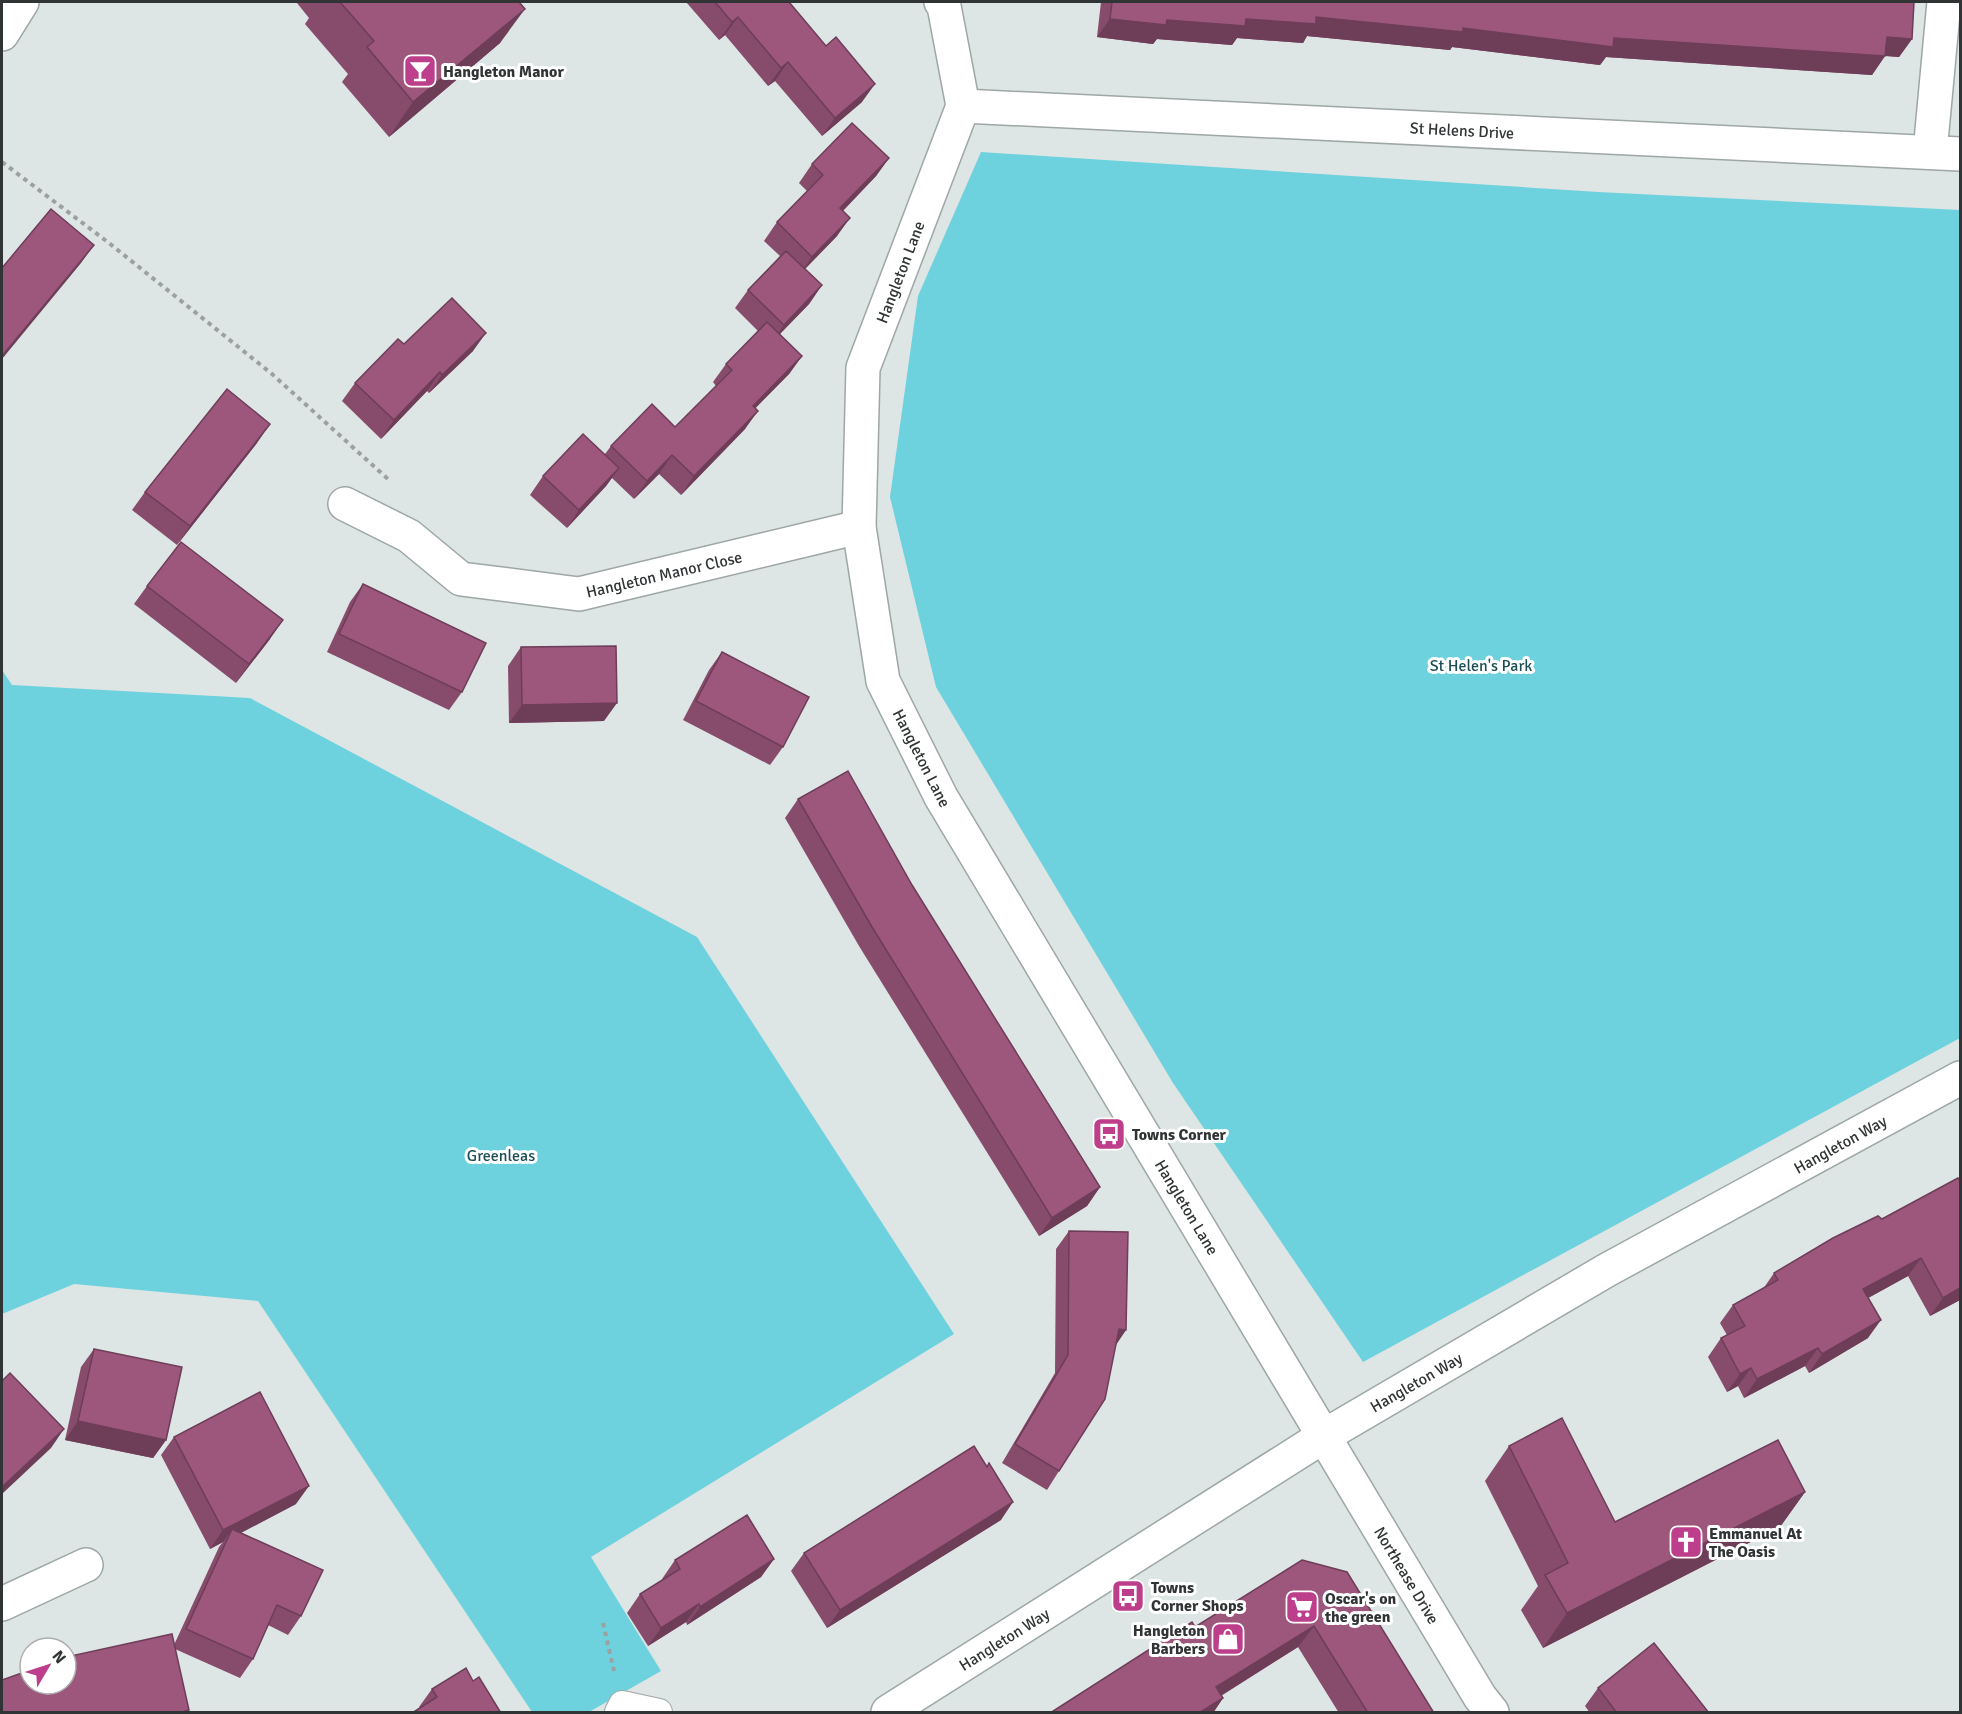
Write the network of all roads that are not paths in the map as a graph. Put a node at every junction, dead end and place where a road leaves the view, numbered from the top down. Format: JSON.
{"nodes":[{"id":1,"x":22,"y":2,"type":"edge"},
{"id":2,"x":941,"y":2,"type":"edge"},
{"id":3,"x":1944,"y":2,"type":"edge"},
{"id":4,"x":2,"y":33,"type":"edge"},
{"id":5,"x":963,"y":106,"type":"junction"},
{"id":6,"x":1945,"y":153,"type":"edge"},
{"id":7,"x":345,"y":504,"type":"dead end"},
{"id":8,"x":859,"y":528,"type":"junction"},
{"id":9,"x":1960,"y":1078,"type":"edge"},
{"id":10,"x":1324,"y":1436,"type":"junction"},
{"id":11,"x":86,"y":1565,"type":"dead end"},
{"id":12,"x":2,"y":1604,"type":"edge"},
{"id":13,"x":620,"y":1708,"type":"edge"},
{"id":14,"x":659,"y":1713,"type":"edge"},
{"id":15,"x":888,"y":1713,"type":"edge"},
{"id":16,"x":1492,"y":1713,"type":"edge"}],
"edges":[{"from":1,"to":4,"type":"street"},
{"from":2,"to":5,"type":"street"},
{"from":3,"to":6,"type":"street"},
{"from":5,"to":6,"type":"street","name":"St Helens Drive"},
{"from":5,"to":8,"type":"street","name":"Hangleton Lane"},
{"from":7,"to":8,"type":"street","name":"Hangleton Manor Close"},
{"from":8,"to":10,"type":"street","name":"Hangleton Lane"},
{"from":9,"to":10,"type":"street","name":"Hangleton Way"},
{"from":10,"to":15,"type":"street","name":"Hangleton Way"},
{"from":10,"to":16,"type":"street","name":"Northease Drive"},
{"from":11,"to":12,"type":"street"},
{"from":13,"to":14,"type":"lane"}]}
